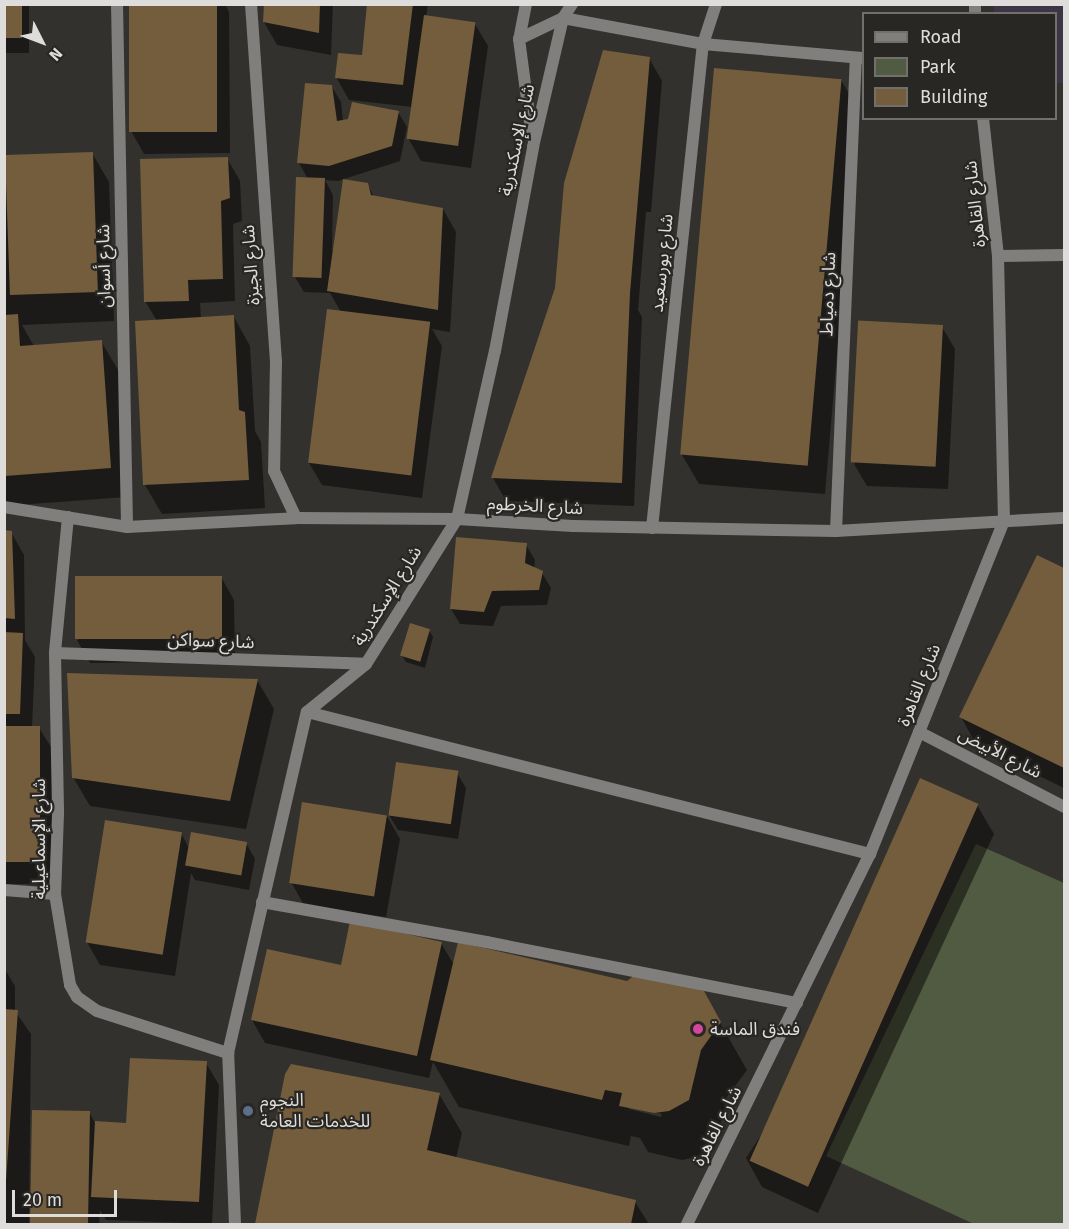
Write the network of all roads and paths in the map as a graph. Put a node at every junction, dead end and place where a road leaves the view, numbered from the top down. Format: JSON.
{"nodes":[{"id":1,"x":117,"y":4,"type":"edge"},
{"id":2,"x":251,"y":4,"type":"edge"},
{"id":3,"x":526,"y":4,"type":"edge"},
{"id":4,"x":572,"y":4,"type":"edge"},
{"id":5,"x":716,"y":4,"type":"edge"},
{"id":6,"x":563,"y":18,"type":"junction"},
{"id":7,"x":519,"y":39,"type":"junction"},
{"id":8,"x":703,"y":44,"type":"junction"},
{"id":9,"x":860,"y":58,"type":"edge"},
{"id":10,"x":983,"y":120,"type":"edge"},
{"id":11,"x":533,"y":147,"type":"junction"},
{"id":12,"x":1065,"y":255,"type":"edge"},
{"id":13,"x":998,"y":256,"type":"junction"},
{"id":14,"x":4,"y":507,"type":"edge"},
{"id":15,"x":68,"y":517,"type":"junction"},
{"id":16,"x":296,"y":518,"type":"junction"},
{"id":17,"x":1065,"y":518,"type":"edge"},
{"id":18,"x":457,"y":519,"type":"junction"},
{"id":19,"x":1004,"y":521,"type":"junction"},
{"id":20,"x":127,"y":527,"type":"junction"},
{"id":21,"x":652,"y":528,"type":"junction"},
{"id":22,"x":836,"y":531,"type":"junction"},
{"id":23,"x":55,"y":653,"type":"junction"},
{"id":24,"x":366,"y":664,"type":"junction"},
{"id":25,"x":307,"y":712,"type":"junction"},
{"id":26,"x":919,"y":732,"type":"junction"},
{"id":27,"x":1065,"y":807,"type":"edge"},
{"id":28,"x":870,"y":854,"type":"junction"},
{"id":29,"x":4,"y":890,"type":"edge"},
{"id":30,"x":54,"y":894,"type":"junction"},
{"id":31,"x":262,"y":902,"type":"junction"},
{"id":32,"x":797,"y":1003,"type":"junction"},
{"id":33,"x":228,"y":1053,"type":"junction"},
{"id":34,"x":236,"y":1224,"type":"edge"},
{"id":35,"x":687,"y":1224,"type":"edge"}],
"edges":[{"from":1,"to":20,"type":"street","name":"شارع أسوان"},
{"from":2,"to":16,"type":"street","name":"شارع الجيزة"},
{"from":3,"to":7,"type":"street"},
{"from":4,"to":6,"type":"street","name":"شارع الإسكندرية"},
{"from":5,"to":8,"type":"street","name":"شارع بورسعيد"},
{"from":6,"to":7,"type":"street"},
{"from":6,"to":8,"type":"street"},
{"from":6,"to":11,"type":"street","name":"شارع الإسكندرية"},
{"from":7,"to":11,"type":"street"},
{"from":8,"to":9,"type":"street"},
{"from":8,"to":21,"type":"street","name":"شارع بورسعيد"},
{"from":9,"to":22,"type":"street","name":"شارع دمياط"},
{"from":10,"to":13,"type":"street","name":"شارع القاهرة"},
{"from":11,"to":18,"type":"street","name":"شارع الإسكندرية"},
{"from":12,"to":13,"type":"street"},
{"from":13,"to":19,"type":"street","name":"شارع القاهرة"},
{"from":14,"to":15,"type":"street","name":"شارع الخرطوم"},
{"from":15,"to":20,"type":"street","name":"شارع الخرطوم"},
{"from":15,"to":23,"type":"street","name":"شارع الإسماعيلية"},
{"from":16,"to":18,"type":"street","name":"شارع الخرطوم"},
{"from":16,"to":20,"type":"street","name":"شارع الخرطوم"},
{"from":17,"to":19,"type":"street","name":"شارع الخرطوم"},
{"from":18,"to":21,"type":"street","name":"شارع الخرطوم"},
{"from":18,"to":24,"type":"street","name":"شارع الإسكندرية"},
{"from":19,"to":22,"type":"street","name":"شارع الخرطوم"},
{"from":19,"to":26,"type":"street","name":"شارع القاهرة"},
{"from":21,"to":22,"type":"street","name":"شارع الخرطوم"},
{"from":23,"to":24,"type":"street","name":"شارع سواكن"},
{"from":23,"to":30,"type":"street","name":"شارع الإسماعيلية"},
{"from":24,"to":25,"type":"street","name":"شارع الإسكندرية"},
{"from":25,"to":28,"type":"street"},
{"from":25,"to":31,"type":"street"},
{"from":26,"to":27,"type":"street","name":"شارع الأبيض"},
{"from":26,"to":28,"type":"street","name":"شارع القاهرة"},
{"from":28,"to":32,"type":"street","name":"شارع القاهرة"},
{"from":29,"to":30,"type":"street"},
{"from":30,"to":33,"type":"street","name":"شارع الإسماعيلية"},
{"from":31,"to":32,"type":"street"},
{"from":31,"to":33,"type":"street"},
{"from":32,"to":35,"type":"street","name":"شارع القاهرة"},
{"from":33,"to":34,"type":"street"}]}
